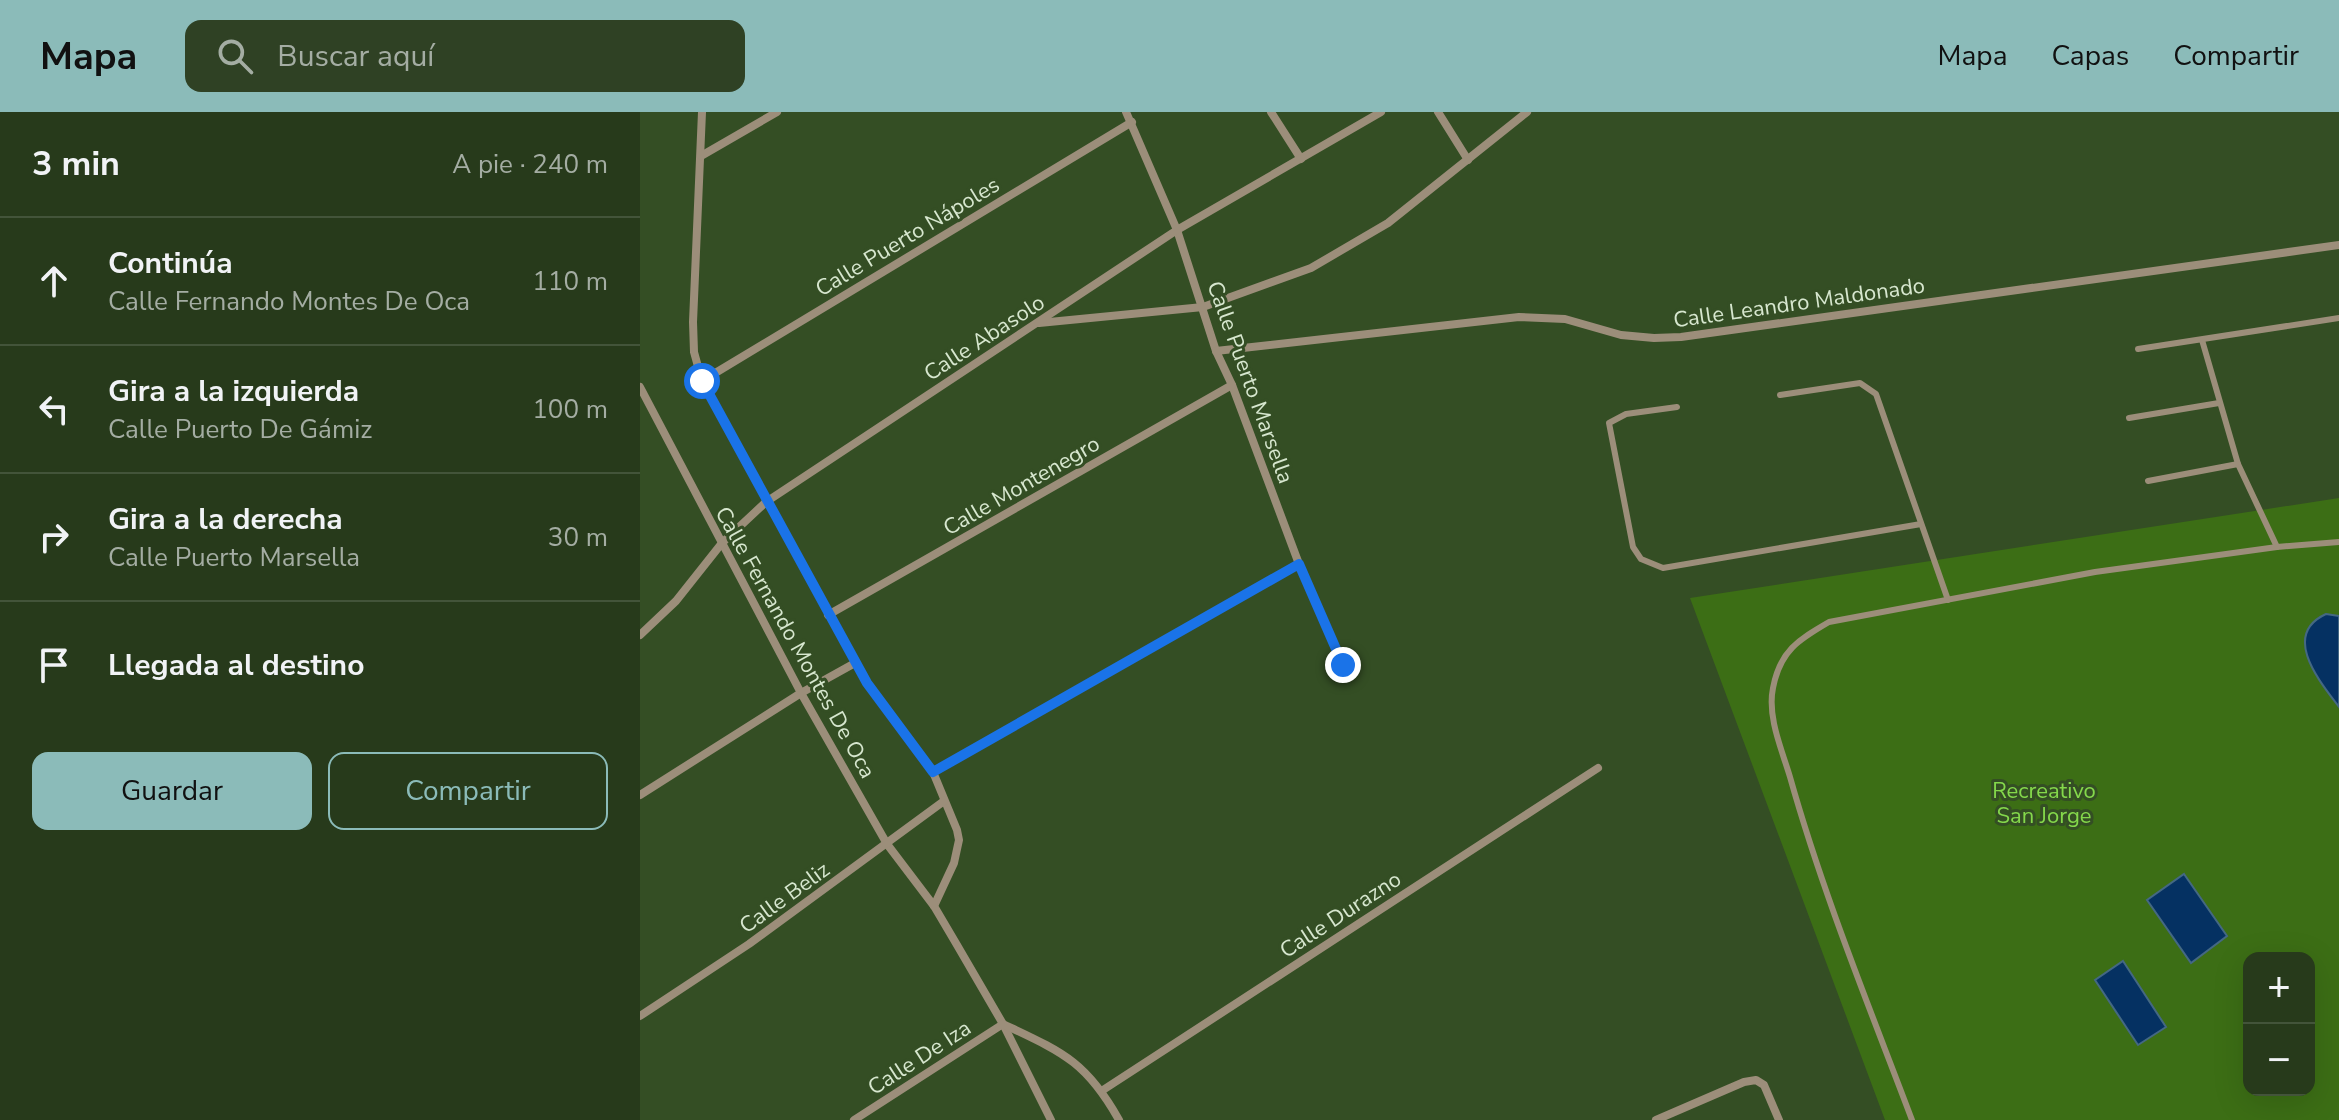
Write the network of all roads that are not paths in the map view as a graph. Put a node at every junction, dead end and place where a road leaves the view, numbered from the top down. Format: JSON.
{"nodes":[{"id":1,"x":702,"y":112,"type":"edge"},
{"id":2,"x":777,"y":112,"type":"edge"},
{"id":3,"x":1126,"y":112,"type":"edge"},
{"id":4,"x":1271,"y":112,"type":"edge"},
{"id":5,"x":1381,"y":112,"type":"edge"},
{"id":6,"x":1438,"y":112,"type":"edge"},
{"id":7,"x":1527,"y":112,"type":"edge"},
{"id":8,"x":1132,"y":122,"type":"junction"},
{"id":9,"x":701,"y":156,"type":"junction"},
{"id":10,"x":1301,"y":159,"type":"junction"},
{"id":11,"x":1468,"y":160,"type":"junction"},
{"id":12,"x":1177,"y":230,"type":"junction"},
{"id":13,"x":2339,"y":245,"type":"edge"},
{"id":14,"x":1203,"y":307,"type":"junction"},
{"id":15,"x":2339,"y":318,"type":"edge"},
{"id":16,"x":1039,"y":323,"type":"junction"},
{"id":17,"x":2202,"y":340,"type":"junction"},
{"id":18,"x":2138,"y":349,"type":"dead end"},
{"id":19,"x":1216,"y":351,"type":"junction"},
{"id":20,"x":702,"y":381,"type":"junction"},
{"id":21,"x":1232,"y":385,"type":"junction"},
{"id":22,"x":640,"y":387,"type":"edge"},
{"id":23,"x":1780,"y":395,"type":"dead end"},
{"id":24,"x":2219,"y":403,"type":"junction"},
{"id":25,"x":1677,"y":407,"type":"dead end"},
{"id":26,"x":2129,"y":418,"type":"dead end"},
{"id":27,"x":2238,"y":464,"type":"junction"},
{"id":28,"x":2148,"y":481,"type":"dead end"},
{"id":29,"x":766,"y":502,"type":"junction"},
{"id":30,"x":1921,"y":524,"type":"junction"},
{"id":31,"x":2339,"y":542,"type":"edge"},
{"id":32,"x":722,"y":543,"type":"junction"},
{"id":33,"x":2277,"y":547,"type":"junction"},
{"id":34,"x":1299,"y":564,"type":"junction"},
{"id":35,"x":1948,"y":600,"type":"junction"},
{"id":36,"x":828,"y":615,"type":"junction"},
{"id":37,"x":640,"y":635,"type":"edge"},
{"id":38,"x":855,"y":663,"type":"junction"},
{"id":39,"x":1343,"y":665,"type":"dead end"},
{"id":40,"x":801,"y":693,"type":"junction"},
{"id":41,"x":1598,"y":768,"type":"dead end"},
{"id":42,"x":933,"y":772,"type":"junction"},
{"id":43,"x":640,"y":795,"type":"edge"},
{"id":44,"x":944,"y":801,"type":"junction"},
{"id":45,"x":887,"y":844,"type":"junction"},
{"id":46,"x":934,"y":906,"type":"junction"},
{"id":47,"x":640,"y":1016,"type":"edge"},
{"id":48,"x":1003,"y":1024,"type":"junction"},
{"id":49,"x":1103,"y":1090,"type":"junction"},
{"id":50,"x":854,"y":1120,"type":"edge"},
{"id":51,"x":1051,"y":1120,"type":"edge"},
{"id":52,"x":1119,"y":1120,"type":"edge"},
{"id":53,"x":1656,"y":1120,"type":"edge"},
{"id":54,"x":1779,"y":1120,"type":"edge"},
{"id":55,"x":1912,"y":1120,"type":"edge"}],
"edges":[{"from":1,"to":9,"type":"street","name":"Calle Fernando Montes De Oca"},
{"from":2,"to":9,"type":"street"},
{"from":3,"to":8,"type":"street","name":"Calle Puerto Marsella"},
{"from":4,"to":10,"type":"street"},
{"from":5,"to":10,"type":"street","name":"Calle Abasolo"},
{"from":6,"to":11,"type":"street"},
{"from":7,"to":11,"type":"street"},
{"from":8,"to":12,"type":"street","name":"Calle Puerto Marsella"},
{"from":8,"to":20,"type":"street","name":"Calle Puerto Nápoles"},
{"from":9,"to":20,"type":"street","name":"Calle Fernando Montes De Oca"},
{"from":10,"to":12,"type":"street","name":"Calle Abasolo"},
{"from":11,"to":14,"type":"street"},
{"from":12,"to":14,"type":"street","name":"Calle Puerto Marsella"},
{"from":12,"to":16,"type":"street","name":"Calle Abasolo"},
{"from":13,"to":19,"type":"street","name":"Calle Leandro Maldonado"},
{"from":14,"to":16,"type":"street"},
{"from":14,"to":19,"type":"street","name":"Calle Puerto Marsella"},
{"from":15,"to":17,"type":"lane"},
{"from":16,"to":29,"type":"street","name":"Calle Abasolo"},
{"from":17,"to":18,"type":"lane"},
{"from":17,"to":24,"type":"lane"},
{"from":19,"to":21,"type":"street","name":"Calle Puerto Marsella"},
{"from":20,"to":29,"type":"street","name":"Calle Fernando Montes De Oca"},
{"from":21,"to":34,"type":"street","name":"Calle Puerto Marsella"},
{"from":21,"to":36,"type":"street","name":"Calle Montenegro"},
{"from":22,"to":32,"type":"street","name":"Calle Fernando Montes De Oca"},
{"from":23,"to":30,"type":"lane"},
{"from":24,"to":26,"type":"lane"},
{"from":24,"to":27,"type":"lane"},
{"from":25,"to":30,"type":"lane"},
{"from":27,"to":28,"type":"lane"},
{"from":27,"to":33,"type":"lane"},
{"from":29,"to":32,"type":"street","name":"Calle Abasolo"},
{"from":29,"to":36,"type":"street","name":"Calle Fernando Montes De Oca"},
{"from":30,"to":35,"type":"lane"},
{"from":31,"to":33,"type":"lane"},
{"from":32,"to":37,"type":"street","name":"Calle Abasolo"},
{"from":32,"to":40,"type":"street","name":"Calle Fernando Montes De Oca"},
{"from":33,"to":35,"type":"lane"},
{"from":34,"to":39,"type":"street","name":"Calle Puerto Marsella"},
{"from":34,"to":42,"type":"street"},
{"from":35,"to":55,"type":"lane"},
{"from":36,"to":38,"type":"street","name":"Calle Fernando Montes De Oca"},
{"from":38,"to":40,"type":"street"},
{"from":38,"to":42,"type":"street","name":"Calle Fernando Montes De Oca"},
{"from":40,"to":43,"type":"street"},
{"from":40,"to":45,"type":"street","name":"Calle Fernando Montes De Oca"},
{"from":41,"to":49,"type":"street","name":"Calle Durazno"},
{"from":42,"to":44,"type":"street","name":"Calle Fernando Montes De Oca"},
{"from":44,"to":45,"type":"street","name":"Calle Beliz"},
{"from":44,"to":46,"type":"street","name":"Calle Fernando Montes De Oca"},
{"from":45,"to":46,"type":"street","name":"Calle Fernando Montes De Oca"},
{"from":45,"to":47,"type":"street","name":"Calle Beliz"},
{"from":46,"to":48,"type":"street","name":"Calle Fernando Montes De Oca"},
{"from":48,"to":49,"type":"street"},
{"from":48,"to":50,"type":"street","name":"Calle De Iza"},
{"from":48,"to":51,"type":"street","name":"Calle Fernando Montes De Oca"},
{"from":49,"to":52,"type":"street"},
{"from":53,"to":54,"type":"street"}]}
